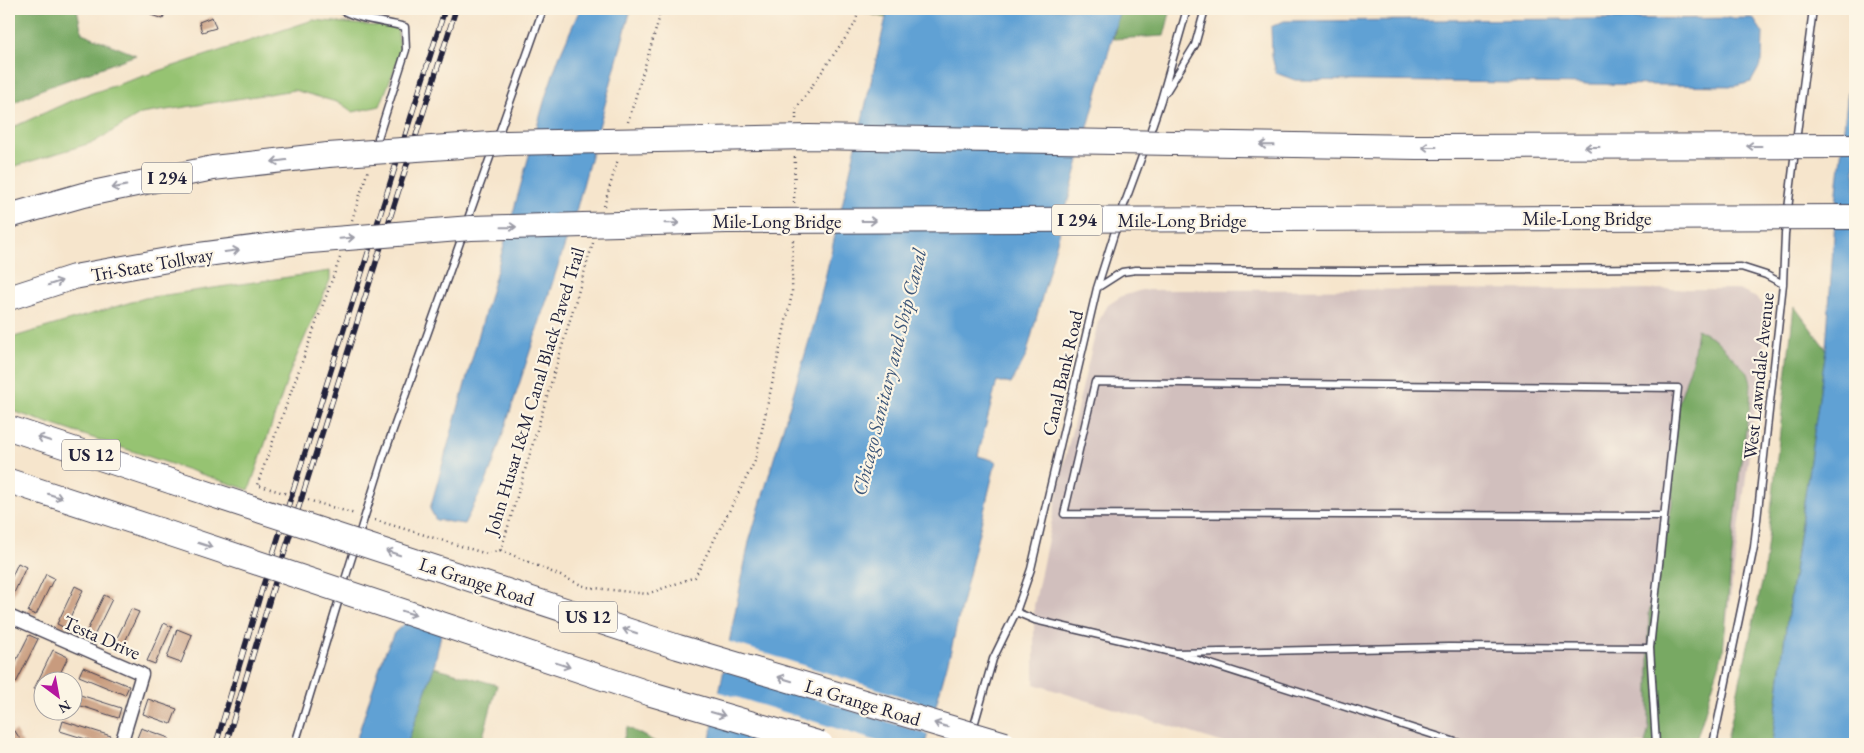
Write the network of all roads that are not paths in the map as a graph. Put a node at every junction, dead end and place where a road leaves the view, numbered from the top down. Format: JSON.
{"nodes":[{"id":1,"x":341,"y":9,"type":"edge"},
{"id":2,"x":543,"y":9,"type":"edge"},
{"id":3,"x":1187,"y":9,"type":"edge"},
{"id":4,"x":1205,"y":9,"type":"edge"},
{"id":5,"x":1813,"y":9,"type":"edge"},
{"id":6,"x":1161,"y":100,"type":"junction"},
{"id":7,"x":378,"y":138,"type":"dead end"},
{"id":8,"x":1855,"y":146,"type":"edge"},
{"id":9,"x":9,"y":216,"type":"edge"},
{"id":10,"x":1855,"y":217,"type":"edge"},
{"id":11,"x":298,"y":242,"type":"joint"},
{"id":12,"x":1783,"y":284,"type":"junction"},
{"id":13,"x":1097,"y":288,"type":"junction"},
{"id":14,"x":9,"y":298,"type":"edge"},
{"id":15,"x":9,"y":428,"type":"edge"},
{"id":16,"x":9,"y":481,"type":"edge"},
{"id":17,"x":1664,"y":516,"type":"junction"},
{"id":18,"x":1016,"y":612,"type":"junction"},
{"id":19,"x":9,"y":616,"type":"edge"},
{"id":20,"x":1650,"y":648,"type":"junction"},
{"id":21,"x":1176,"y":653,"type":"junction"},
{"id":22,"x":121,"y":744,"type":"edge"},
{"id":23,"x":295,"y":744,"type":"edge"},
{"id":24,"x":822,"y":744,"type":"edge"},
{"id":25,"x":968,"y":744,"type":"edge"},
{"id":26,"x":1005,"y":744,"type":"edge"},
{"id":27,"x":1462,"y":744,"type":"edge"},
{"id":28,"x":1656,"y":744,"type":"edge"},
{"id":29,"x":1713,"y":744,"type":"edge"}],
"edges":[{"from":1,"to":7,"type":"lane"},
{"from":2,"to":23,"type":"lane"},
{"from":3,"to":6,"type":"lane","name":"Canal Bank Road"},
{"from":4,"to":6,"type":"lane"},
{"from":5,"to":12,"type":"lane","name":"West Lawndale Avenue"},
{"from":6,"to":13,"type":"lane","name":"Canal Bank Road"},
{"from":8,"to":9,"type":"highway","number":"I 294","one_way":true,"bridge":true},
{"from":11,"to":10,"type":"highway","name":"Mile-Long Bridge","number":"I 294","one_way":true,"bridge":true},
{"from":14,"to":11,"type":"highway","name":"Tri-State Tollway","number":"I 294","one_way":true},
{"from":12,"to":13,"type":"lane"},
{"from":12,"to":29,"type":"lane","name":"West Lawndale Avenue"},
{"from":13,"to":18,"type":"lane","name":"Canal Bank Road"},
{"from":26,"to":15,"type":"highway","name":"La Grange Road","number":"US 12","one_way":true,"bridge":true},
{"from":16,"to":24,"type":"highway","number":"US 12","one_way":true,"bridge":true},
{"from":17,"to":17,"type":"lane"},
{"from":17,"to":20,"type":"lane"},
{"from":18,"to":21,"type":"lane"},
{"from":18,"to":25,"type":"lane","name":"Canal Bank Road"},
{"from":19,"to":22,"type":"street","name":"Testa Drive"},
{"from":20,"to":21,"type":"lane"},
{"from":20,"to":28,"type":"lane"},
{"from":21,"to":27,"type":"lane"}]}
